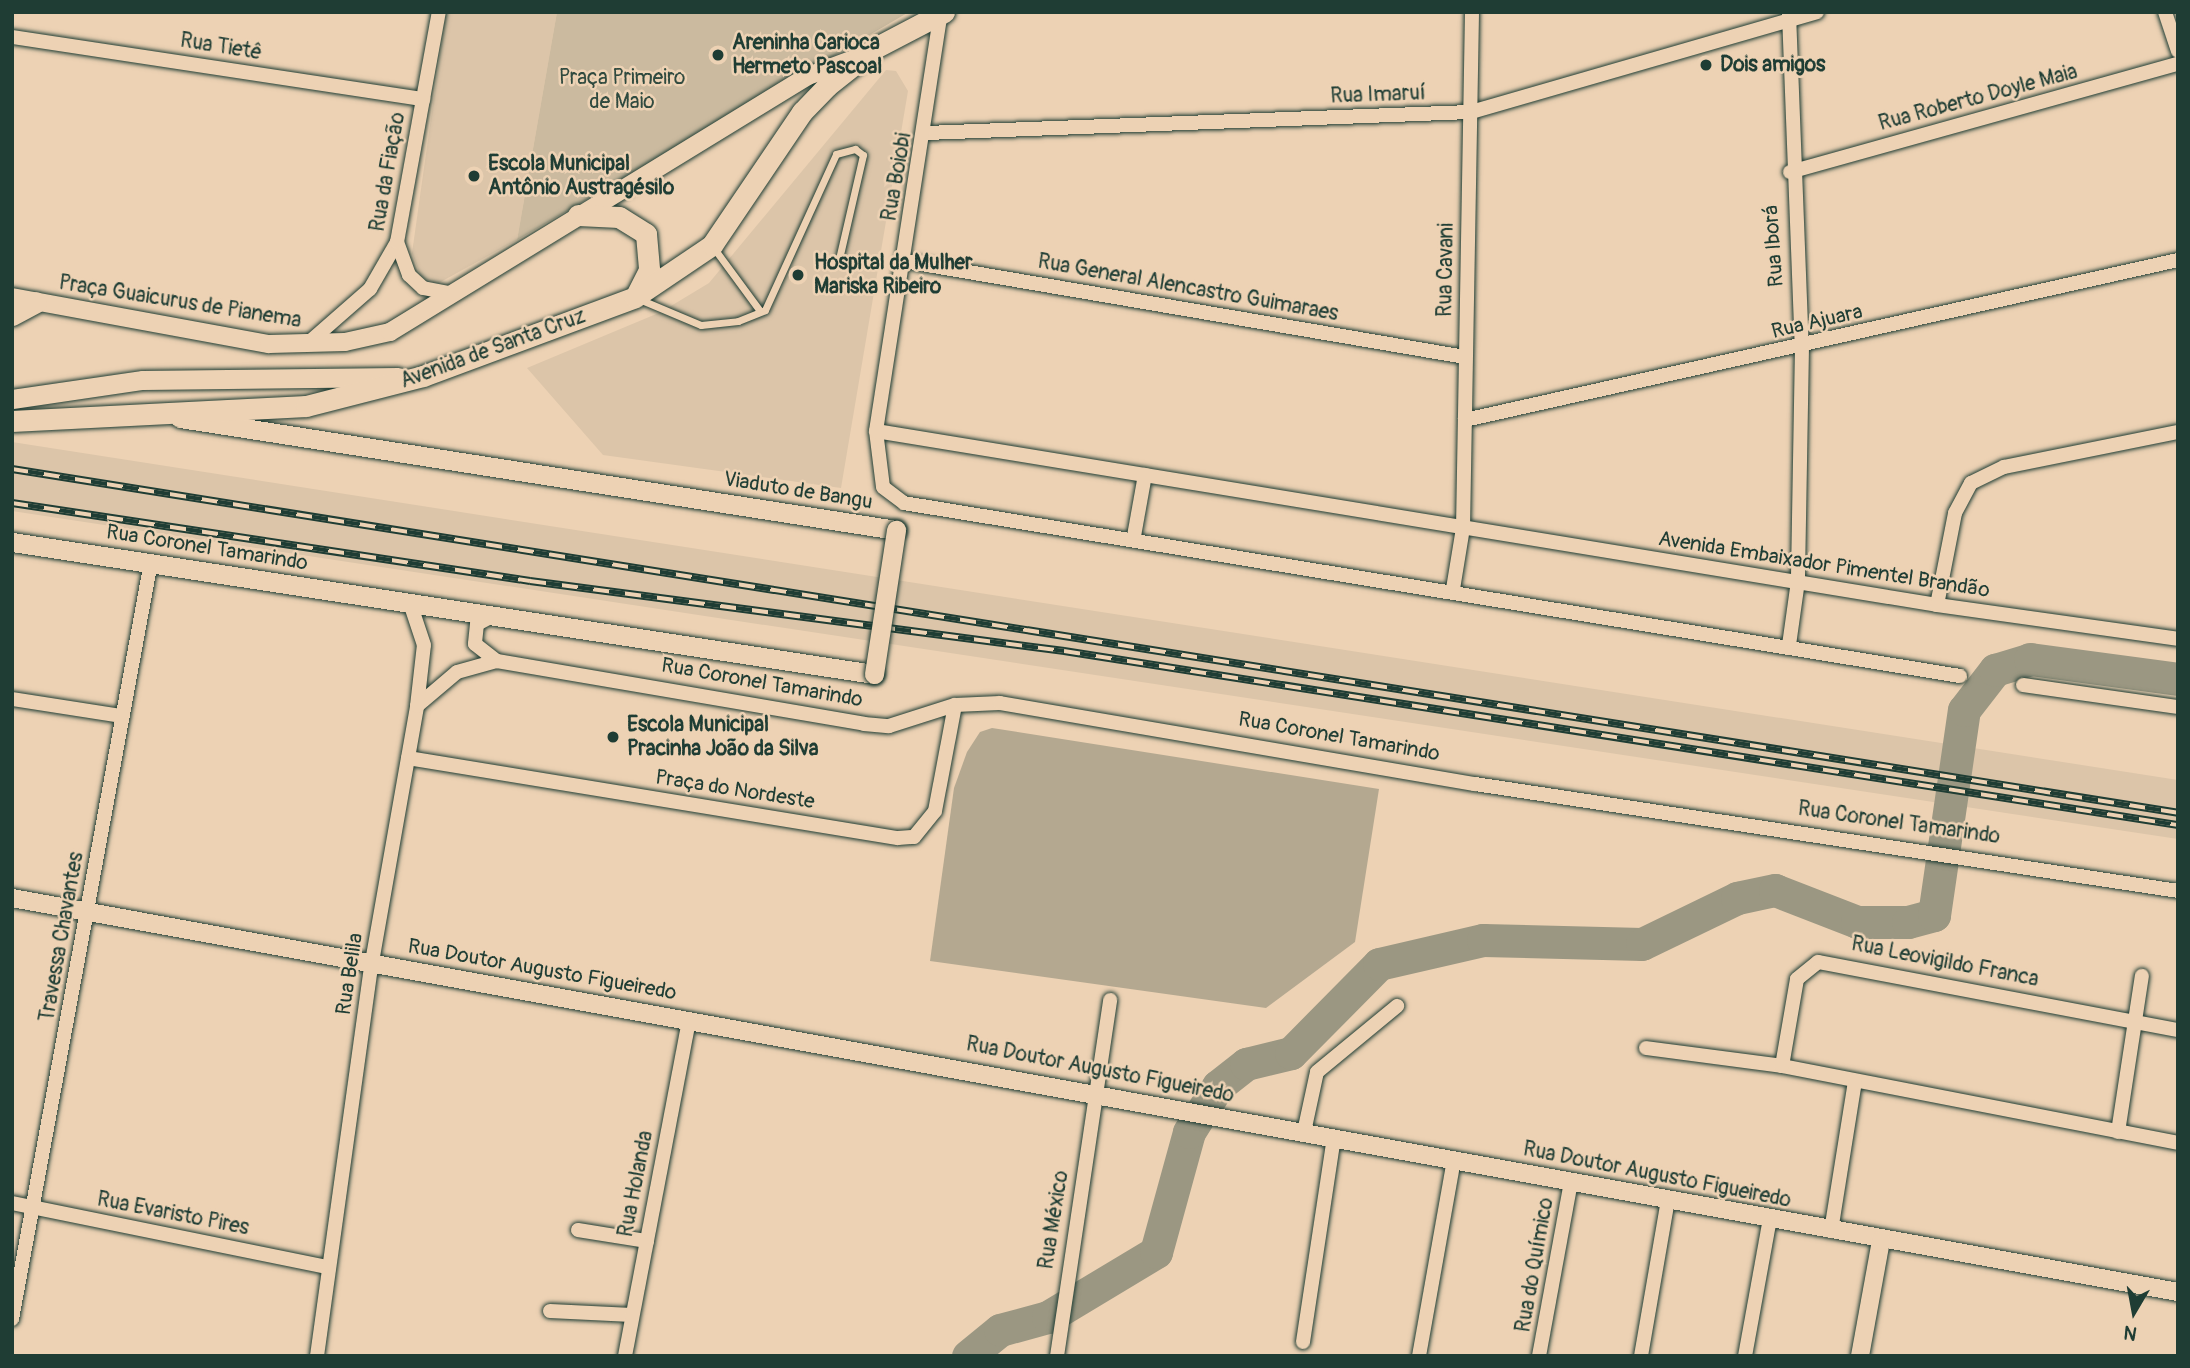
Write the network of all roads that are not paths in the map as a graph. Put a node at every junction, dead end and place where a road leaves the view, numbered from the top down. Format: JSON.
{"nodes":[{"id":1,"x":439,"y":12,"type":"edge"},
{"id":2,"x":1472,"y":12,"type":"edge"},
{"id":3,"x":1817,"y":12,"type":"edge"},
{"id":4,"x":2165,"y":12,"type":"edge"},
{"id":5,"x":942,"y":13,"type":"edge"},
{"id":6,"x":1789,"y":16,"type":"edge"},
{"id":7,"x":12,"y":37,"type":"edge"},
{"id":8,"x":2178,"y":51,"type":"edge"},
{"id":9,"x":865,"y":55,"type":"junction"},
{"id":10,"x":2178,"y":64,"type":"edge"},
{"id":11,"x":423,"y":99,"type":"junction"},
{"id":12,"x":1471,"y":112,"type":"junction"},
{"id":13,"x":926,"y":133,"type":"junction"},
{"id":14,"x":1790,"y":172,"type":"junction"},
{"id":15,"x":578,"y":215,"type":"junction"},
{"id":16,"x":397,"y":242,"type":"junction"},
{"id":17,"x":712,"y":245,"type":"junction"},
{"id":18,"x":840,"y":255,"type":"dead end"},
{"id":19,"x":2178,"y":260,"type":"edge"},
{"id":20,"x":904,"y":261,"type":"junction"},
{"id":21,"x":455,"y":294,"type":"junction"},
{"id":22,"x":12,"y":297,"type":"edge"},
{"id":23,"x":635,"y":297,"type":"junction"},
{"id":24,"x":36,"y":302,"type":"junction"},
{"id":25,"x":760,"y":311,"type":"junction"},
{"id":26,"x":12,"y":315,"type":"edge"},
{"id":27,"x":305,"y":345,"type":"junction"},
{"id":28,"x":1802,"y":347,"type":"junction"},
{"id":29,"x":1465,"y":357,"type":"junction"},
{"id":30,"x":423,"y":376,"type":"junction"},
{"id":31,"x":12,"y":399,"type":"edge"},
{"id":32,"x":169,"y":416,"type":"junction"},
{"id":33,"x":1465,"y":420,"type":"junction"},
{"id":34,"x":12,"y":421,"type":"edge"},
{"id":35,"x":876,"y":431,"type":"junction"},
{"id":36,"x":2178,"y":432,"type":"edge"},
{"id":37,"x":1145,"y":475,"type":"junction"},
{"id":38,"x":1463,"y":528,"type":"junction"},
{"id":39,"x":1134,"y":536,"type":"junction"},
{"id":40,"x":12,"y":542,"type":"edge"},
{"id":41,"x":150,"y":562,"type":"junction"},
{"id":42,"x":1798,"y":581,"type":"junction"},
{"id":43,"x":1453,"y":589,"type":"junction"},
{"id":44,"x":410,"y":603,"type":"junction"},
{"id":45,"x":1937,"y":605,"type":"junction"},
{"id":46,"x":493,"y":616,"type":"junction"},
{"id":47,"x":2178,"y":639,"type":"edge"},
{"id":48,"x":1789,"y":645,"type":"junction"},
{"id":49,"x":497,"y":661,"type":"junction"},
{"id":50,"x":1960,"y":676,"type":"dead end"},
{"id":51,"x":2023,"y":685,"type":"dead end"},
{"id":52,"x":12,"y":699,"type":"edge"},
{"id":53,"x":955,"y":705,"type":"junction"},
{"id":54,"x":417,"y":706,"type":"junction"},
{"id":55,"x":2178,"y":707,"type":"edge"},
{"id":56,"x":122,"y":716,"type":"junction"},
{"id":57,"x":408,"y":758,"type":"junction"},
{"id":58,"x":2178,"y":891,"type":"edge"},
{"id":59,"x":12,"y":898,"type":"edge"},
{"id":60,"x":88,"y":912,"type":"junction"},
{"id":61,"x":372,"y":962,"type":"junction"},
{"id":62,"x":2141,"y":976,"type":"dead end"},
{"id":63,"x":1110,"y":1000,"type":"dead end"},
{"id":64,"x":1397,"y":1006,"type":"dead end"},
{"id":65,"x":689,"y":1020,"type":"junction"},
{"id":66,"x":2135,"y":1021,"type":"junction"},
{"id":67,"x":2178,"y":1030,"type":"edge"},
{"id":68,"x":1646,"y":1048,"type":"dead end"},
{"id":69,"x":1782,"y":1066,"type":"junction"},
{"id":70,"x":1855,"y":1081,"type":"junction"},
{"id":71,"x":1095,"y":1091,"type":"junction"},
{"id":72,"x":1304,"y":1132,"type":"junction"},
{"id":73,"x":2118,"y":1132,"type":"junction"},
{"id":74,"x":1334,"y":1138,"type":"junction"},
{"id":75,"x":2178,"y":1143,"type":"edge"},
{"id":76,"x":1454,"y":1160,"type":"junction"},
{"id":77,"x":1572,"y":1182,"type":"junction"},
{"id":78,"x":1668,"y":1200,"type":"junction"},
{"id":79,"x":12,"y":1203,"type":"edge"},
{"id":80,"x":32,"y":1207,"type":"junction"},
{"id":81,"x":1770,"y":1219,"type":"junction"},
{"id":82,"x":578,"y":1230,"type":"dead end"},
{"id":83,"x":1831,"y":1231,"type":"junction"},
{"id":84,"x":1881,"y":1240,"type":"junction"},
{"id":85,"x":647,"y":1241,"type":"junction"},
{"id":86,"x":326,"y":1267,"type":"junction"},
{"id":87,"x":2178,"y":1292,"type":"edge"},
{"id":88,"x":550,"y":1311,"type":"dead end"},
{"id":89,"x":632,"y":1315,"type":"junction"},
{"id":90,"x":12,"y":1319,"type":"edge"},
{"id":91,"x":1303,"y":1342,"type":"dead end"},
{"id":92,"x":1058,"y":1352,"type":"edge"},
{"id":93,"x":625,"y":1354,"type":"edge"},
{"id":94,"x":317,"y":1356,"type":"edge"},
{"id":95,"x":642,"y":1356,"type":"edge"},
{"id":96,"x":1419,"y":1356,"type":"edge"},
{"id":97,"x":1539,"y":1356,"type":"edge"},
{"id":98,"x":1641,"y":1356,"type":"edge"},
{"id":99,"x":1745,"y":1356,"type":"edge"},
{"id":100,"x":1860,"y":1356,"type":"edge"}],
"edges":[{"from":1,"to":11,"type":"street","name":"Rua da Fiação"},
{"from":2,"to":12,"type":"street","name":"Rua Cavani"},
{"from":3,"to":6,"type":"street","name":"Rua Imaruí"},
{"from":4,"to":8,"type":"street"},
{"from":5,"to":9,"type":"main road","name":"Avenida de Santa Cruz"},
{"from":5,"to":13,"type":"street","name":"Rua Boiobi"},
{"from":6,"to":12,"type":"street","name":"Rua Imaruí"},
{"from":6,"to":14,"type":"street","name":"Rua Iborá"},
{"from":7,"to":11,"type":"street","name":"Rua Tietê"},
{"from":9,"to":15,"type":"street","name":"Avenida de Santa Cruz"},
{"from":9,"to":17,"type":"main road","name":"Avenida de Santa Cruz"},
{"from":10,"to":14,"type":"street","name":"Rua Roberto Doyle Maia"},
{"from":11,"to":16,"type":"street","name":"Rua da Fiação"},
{"from":12,"to":13,"type":"street","name":"Rua Imaruí"},
{"from":12,"to":29,"type":"street","name":"Rua Cavani"},
{"from":13,"to":20,"type":"street","name":"Rua Boiobi"},
{"from":14,"to":28,"type":"street","name":"Rua Iborá"},
{"from":15,"to":21,"type":"street","name":"Avenida de Santa Cruz"},
{"from":15,"to":23,"type":"main road"},
{"from":16,"to":21,"type":"street"},
{"from":16,"to":27,"type":"street","name":"Rua da Fiação"},
{"from":17,"to":23,"type":"main road","name":"Avenida de Santa Cruz"},
{"from":17,"to":25,"type":"lane"},
{"from":18,"to":25,"type":"lane"},
{"from":19,"to":28,"type":"street","name":"Rua Ajuara"},
{"from":20,"to":29,"type":"street","name":"Rua General Alencastro Guimaraes"},
{"from":20,"to":35,"type":"street","name":"Rua Boiobi"},
{"from":21,"to":27,"type":"street","name":"Praça Guaicurus de Pianema"},
{"from":22,"to":24,"type":"street","name":"Praça Guaicurus de Pianema"},
{"from":23,"to":25,"type":"lane"},
{"from":23,"to":30,"type":"main road","name":"Avenida de Santa Cruz"},
{"from":24,"to":26,"type":"main road"},
{"from":24,"to":27,"type":"street","name":"Praça Guaicurus de Pianema"},
{"from":28,"to":33,"type":"street","name":"Rua Ajuara"},
{"from":28,"to":42,"type":"street","name":"Rua Iborá"},
{"from":29,"to":33,"type":"street","name":"Rua Cavani"},
{"from":30,"to":31,"type":"main road"},
{"from":30,"to":32,"type":"main road","name":"Avenida de Santa Cruz"},
{"from":32,"to":34,"type":"main road","name":"Avenida de Santa Cruz"},
{"from":32,"to":46,"type":"main road","name":"Viaduto de Bangu","bridge":true},
{"from":33,"to":38,"type":"street","name":"Rua Cavani"},
{"from":35,"to":37,"type":"street","name":"Avenida Embaixador Pimentel Brandão"},
{"from":35,"to":39,"type":"street"},
{"from":36,"to":45,"type":"street"},
{"from":37,"to":38,"type":"street","name":"Avenida Embaixador Pimentel Brandão"},
{"from":37,"to":39,"type":"street"},
{"from":38,"to":42,"type":"street","name":"Avenida Embaixador Pimentel Brandão"},
{"from":38,"to":43,"type":"street"},
{"from":39,"to":43,"type":"street"},
{"from":40,"to":41,"type":"main road","name":"Rua Coronel Tamarindo"},
{"from":41,"to":44,"type":"main road","name":"Rua Coronel Tamarindo"},
{"from":41,"to":56,"type":"street","name":"Travessa Chavantes"},
{"from":42,"to":45,"type":"street","name":"Avenida Embaixador Pimentel Brandão"},
{"from":42,"to":48,"type":"street","name":"Rua Iborá"},
{"from":43,"to":48,"type":"street"},
{"from":44,"to":46,"type":"main road","name":"Rua Coronel Tamarindo"},
{"from":44,"to":54,"type":"street","name":"Rua Belila"},
{"from":45,"to":47,"type":"street","name":"Avenida Embaixador Pimentel Brandão"},
{"from":46,"to":49,"type":"street"},
{"from":48,"to":50,"type":"street"},
{"from":49,"to":53,"type":"street","name":"Rua Coronel Tamarindo"},
{"from":49,"to":54,"type":"street","name":"Rua Coronel Tamarindo"},
{"from":51,"to":55,"type":"street"},
{"from":52,"to":56,"type":"street"},
{"from":53,"to":57,"type":"street","name":"Praça do Nordeste"},
{"from":53,"to":58,"type":"street","name":"Rua Coronel Tamarindo"},
{"from":54,"to":57,"type":"street","name":"Rua Belila"},
{"from":56,"to":60,"type":"street","name":"Travessa Chavantes"},
{"from":57,"to":61,"type":"street","name":"Rua Belila"},
{"from":59,"to":60,"type":"street","name":"Rua Doutor Augusto Figueiredo"},
{"from":60,"to":61,"type":"street","name":"Rua Doutor Augusto Figueiredo"},
{"from":60,"to":80,"type":"street","name":"Travessa Chavantes"},
{"from":61,"to":65,"type":"street","name":"Rua Doutor Augusto Figueiredo"},
{"from":61,"to":86,"type":"street","name":"Rua Belila"},
{"from":62,"to":66,"type":"street"},
{"from":63,"to":71,"type":"street","name":"Rua México"},
{"from":64,"to":72,"type":"street"},
{"from":65,"to":71,"type":"street","name":"Rua Doutor Augusto Figueiredo"},
{"from":65,"to":85,"type":"street","name":"Rua Holanda"},
{"from":66,"to":67,"type":"street","name":"Rua Leovigildo Franca"},
{"from":66,"to":69,"type":"street","name":"Rua Leovigildo Franca"},
{"from":66,"to":73,"type":"street"},
{"from":68,"to":69,"type":"street"},
{"from":69,"to":70,"type":"street"},
{"from":70,"to":73,"type":"street"},
{"from":70,"to":83,"type":"street"},
{"from":71,"to":72,"type":"street","name":"Rua Doutor Augusto Figueiredo"},
{"from":71,"to":92,"type":"street","name":"Rua México"},
{"from":72,"to":74,"type":"street","name":"Rua Doutor Augusto Figueiredo"},
{"from":73,"to":75,"type":"street"},
{"from":74,"to":76,"type":"street","name":"Rua Doutor Augusto Figueiredo"},
{"from":74,"to":91,"type":"street"},
{"from":76,"to":77,"type":"street","name":"Rua Doutor Augusto Figueiredo"},
{"from":76,"to":96,"type":"street"},
{"from":77,"to":78,"type":"street","name":"Rua Doutor Augusto Figueiredo"},
{"from":77,"to":97,"type":"street","name":"Rua do Químico"},
{"from":78,"to":81,"type":"street","name":"Rua Doutor Augusto Figueiredo"},
{"from":78,"to":98,"type":"street"},
{"from":79,"to":80,"type":"street","name":"Rua Evaristo Pires"},
{"from":80,"to":86,"type":"street","name":"Rua Evaristo Pires"},
{"from":80,"to":90,"type":"street","name":"Travessa Chavantes"},
{"from":81,"to":83,"type":"street","name":"Rua Doutor Augusto Figueiredo"},
{"from":81,"to":99,"type":"street"},
{"from":82,"to":85,"type":"street"},
{"from":83,"to":84,"type":"street","name":"Rua Doutor Augusto Figueiredo"},
{"from":84,"to":87,"type":"street","name":"Rua Doutor Augusto Figueiredo"},
{"from":84,"to":100,"type":"street"},
{"from":85,"to":89,"type":"street","name":"Rua Holanda"},
{"from":86,"to":94,"type":"street","name":"Rua Belila"},
{"from":88,"to":89,"type":"street"},
{"from":89,"to":93,"type":"street","name":"Rua Holanda"},
{"from":93,"to":95,"type":"street"}]}
